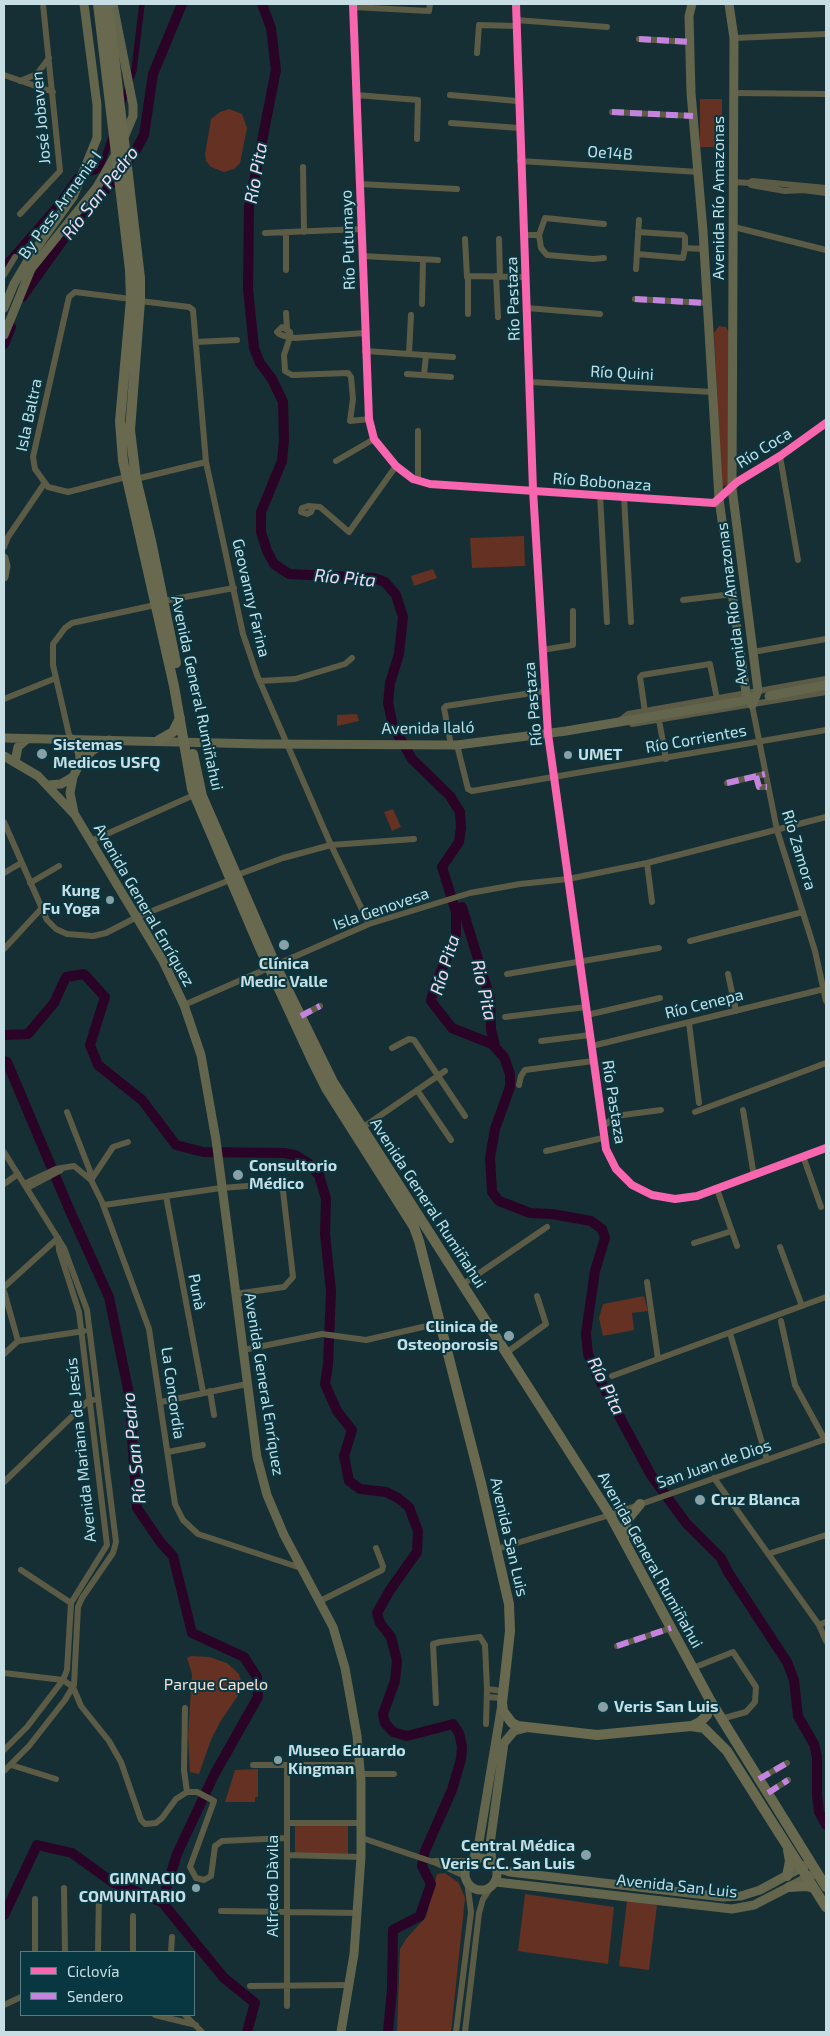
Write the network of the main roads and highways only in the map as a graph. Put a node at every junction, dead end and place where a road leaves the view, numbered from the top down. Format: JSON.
{"nodes":[{"id":1,"x":84,"y":4,"type":"edge"},
{"id":2,"x":98,"y":4,"type":"edge"},
{"id":3,"x":108,"y":4,"type":"edge"},
{"id":4,"x":113,"y":4,"type":"edge"},
{"id":5,"x":686,"y":4,"type":"edge"},
{"id":6,"x":692,"y":4,"type":"edge"},
{"id":7,"x":729,"y":4,"type":"edge"},
{"id":8,"x":735,"y":4,"type":"edge"},
{"id":9,"x":689,"y":16,"type":"junction"},
{"id":10,"x":734,"y":38,"type":"junction"},
{"id":11,"x":113,"y":78,"type":"junction"},
{"id":12,"x":136,"y":300,"type":"junction"},
{"id":13,"x":4,"y":308,"type":"edge"},
{"id":14,"x":4,"y":335,"type":"edge"},
{"id":15,"x":131,"y":478,"type":"junction"},
{"id":16,"x":4,"y":558,"type":"edge"},
{"id":17,"x":4,"y":577,"type":"edge"},
{"id":18,"x":159,"y":603,"type":"junction"},
{"id":19,"x":826,"y":685,"type":"edge"},
{"id":20,"x":769,"y":696,"type":"dead end"},
{"id":21,"x":745,"y":697,"type":"junction"},
{"id":22,"x":180,"y":718,"type":"junction"},
{"id":23,"x":4,"y":738,"type":"edge"},
{"id":24,"x":27,"y":739,"type":"junction"},
{"id":25,"x":71,"y":739,"type":"junction"},
{"id":26,"x":110,"y":740,"type":"junction"},
{"id":27,"x":159,"y":740,"type":"junction"},
{"id":28,"x":187,"y":741,"type":"junction"},
{"id":29,"x":4,"y":756,"type":"edge"},
{"id":30,"x":15,"y":762,"type":"junction"},
{"id":31,"x":79,"y":765,"type":"junction"},
{"id":32,"x":72,"y":777,"type":"junction"},
{"id":33,"x":48,"y":785,"type":"junction"},
{"id":34,"x":75,"y":815,"type":"junction"},
{"id":35,"x":234,"y":878,"type":"junction"},
{"id":36,"x":273,"y":967,"type":"junction"},
{"id":37,"x":414,"y":1227,"type":"joint"},
{"id":38,"x":644,"y":1503,"type":"road end"},
{"id":39,"x":624,"y":1540,"type":"junction"},
{"id":40,"x":502,"y":1697,"type":"junction"},
{"id":41,"x":710,"y":1700,"type":"junction"},
{"id":42,"x":691,"y":1726,"type":"junction"},
{"id":43,"x":526,"y":1728,"type":"junction"},
{"id":44,"x":787,"y":1846,"type":"junction"},
{"id":45,"x":472,"y":1860,"type":"junction"},
{"id":46,"x":811,"y":1863,"type":"junction"},
{"id":47,"x":495,"y":1865,"type":"junction"},
{"id":48,"x":801,"y":1868,"type":"junction"},
{"id":49,"x":817,"y":1872,"type":"junction"},
{"id":50,"x":787,"y":1876,"type":"junction"},
{"id":51,"x":557,"y":1877,"type":"junction"},
{"id":52,"x":807,"y":1878,"type":"junction"},
{"id":53,"x":494,"y":1884,"type":"junction"},
{"id":54,"x":789,"y":1887,"type":"junction"},
{"id":55,"x":826,"y":1887,"type":"edge"},
{"id":56,"x":556,"y":1888,"type":"junction"},
{"id":57,"x":814,"y":1888,"type":"junction"},
{"id":58,"x":723,"y":1897,"type":"junction"},
{"id":59,"x":826,"y":1907,"type":"edge"},
{"id":60,"x":723,"y":1909,"type":"junction"},
{"id":61,"x":341,"y":2032,"type":"edge"}],
"edges":[{"from":1,"to":13,"type":"main road","name":"By Pass Armenia I"},
{"from":2,"to":11,"type":"highway"},
{"from":3,"to":11,"type":"highway"},
{"from":4,"to":14,"type":"main road","name":"By Pass Armenia I"},
{"from":5,"to":9,"type":"main road"},
{"from":6,"to":9,"type":"main road","name":"Avenida Río Amazonas"},
{"from":7,"to":10,"type":"main road","name":"Avenida Río Amazonas"},
{"from":8,"to":10,"type":"main road"},
{"from":9,"to":21,"type":"main road","name":"Avenida Río Amazonas"},
{"from":10,"to":21,"type":"main road","name":"Avenida Río Amazonas"},
{"from":11,"to":12,"type":"highway"},
{"from":12,"to":15,"type":"highway"},
{"from":12,"to":15,"type":"highway"},
{"from":15,"to":18,"type":"highway","name":"Avenida General Rumiñahui"},
{"from":16,"to":17,"type":"main road"},
{"from":18,"to":22,"type":"highway","name":"Avenida General Rumiñahui"},
{"from":18,"to":28,"type":"highway","name":"Avenida General Rumiñahui"},
{"from":19,"to":20,"type":"main road"},
{"from":21,"to":28,"type":"main road","name":"Avenida Ilaló"},
{"from":22,"to":27,"type":"highway"},
{"from":22,"to":28,"type":"highway","name":"Avenida General Rumiñahui"},
{"from":23,"to":24,"type":"main road"},
{"from":24,"to":25,"type":"main road"},
{"from":24,"to":30,"type":"main road"},
{"from":25,"to":26,"type":"main road","name":"Avenida Ilaló"},
{"from":25,"to":31,"type":"main road"},
{"from":26,"to":27,"type":"main road","name":"Avenida Ilaló"},
{"from":26,"to":31,"type":"main road"},
{"from":27,"to":28,"type":"main road","name":"Avenida Ilaló"},
{"from":28,"to":35,"type":"highway","name":"Avenida General Rumiñahui"},
{"from":28,"to":35,"type":"highway","name":"Avenida General Rumiñahui"},
{"from":29,"to":30,"type":"main road"},
{"from":30,"to":33,"type":"main road"},
{"from":31,"to":32,"type":"main road"},
{"from":32,"to":33,"type":"main road"},
{"from":32,"to":34,"type":"main road","name":"Avenida General Enríquez"},
{"from":33,"to":34,"type":"main road","name":"Avenida General Enríquez"},
{"from":34,"to":61,"type":"main road","name":"Avenida General Enríquez"},
{"from":35,"to":36,"type":"highway","name":"Avenida General Rumiñahui"},
{"from":36,"to":37,"type":"highway","name":"Avenida General Rumiñahui"},
{"from":36,"to":39,"type":"highway","name":"Avenida General Rumiñahui"},
{"from":37,"to":40,"type":"highway","name":"Avenida San Luis"},
{"from":38,"to":39,"type":"highway"},
{"from":39,"to":41,"type":"highway","name":"Avenida General Rumiñahui"},
{"from":40,"to":43,"type":"highway"},
{"from":40,"to":45,"type":"main road","name":"Avenida San Luis"},
{"from":41,"to":42,"type":"highway"},
{"from":41,"to":46,"type":"highway","name":"Avenida General Rumiñahui"},
{"from":42,"to":43,"type":"highway"},
{"from":42,"to":44,"type":"highway"},
{"from":43,"to":47,"type":"main road"},
{"from":44,"to":48,"type":"highway"},
{"from":44,"to":50,"type":"highway"},
{"from":45,"to":47,"type":"main road"},
{"from":45,"to":53,"type":"main road"},
{"from":46,"to":48,"type":"main road","name":"Avenida San Luis"},
{"from":46,"to":49,"type":"highway","name":"Avenida General Rumiñahui"},
{"from":47,"to":51,"type":"main road","name":"Avenida San Luis"},
{"from":47,"to":53,"type":"main road"},
{"from":48,"to":50,"type":"main road","name":"Avenida San Luis"},
{"from":48,"to":52,"type":"highway"},
{"from":49,"to":52,"type":"main road","name":"Avenida San Luis"},
{"from":49,"to":55,"type":"highway","name":"Avenida General Rumiñahui"},
{"from":50,"to":58,"type":"main road","name":"Avenida San Luis"},
{"from":51,"to":56,"type":"main road"},
{"from":51,"to":58,"type":"main road","name":"Avenida San Luis"},
{"from":52,"to":54,"type":"main road","name":"Avenida San Luis"},
{"from":52,"to":57,"type":"highway"},
{"from":53,"to":56,"type":"main road","name":"Avenida San Luis"},
{"from":54,"to":57,"type":"highway"},
{"from":54,"to":60,"type":"main road","name":"Avenida San Luis"},
{"from":56,"to":60,"type":"main road","name":"Avenida San Luis"},
{"from":57,"to":59,"type":"highway"},
{"from":58,"to":60,"type":"main road"}]}
